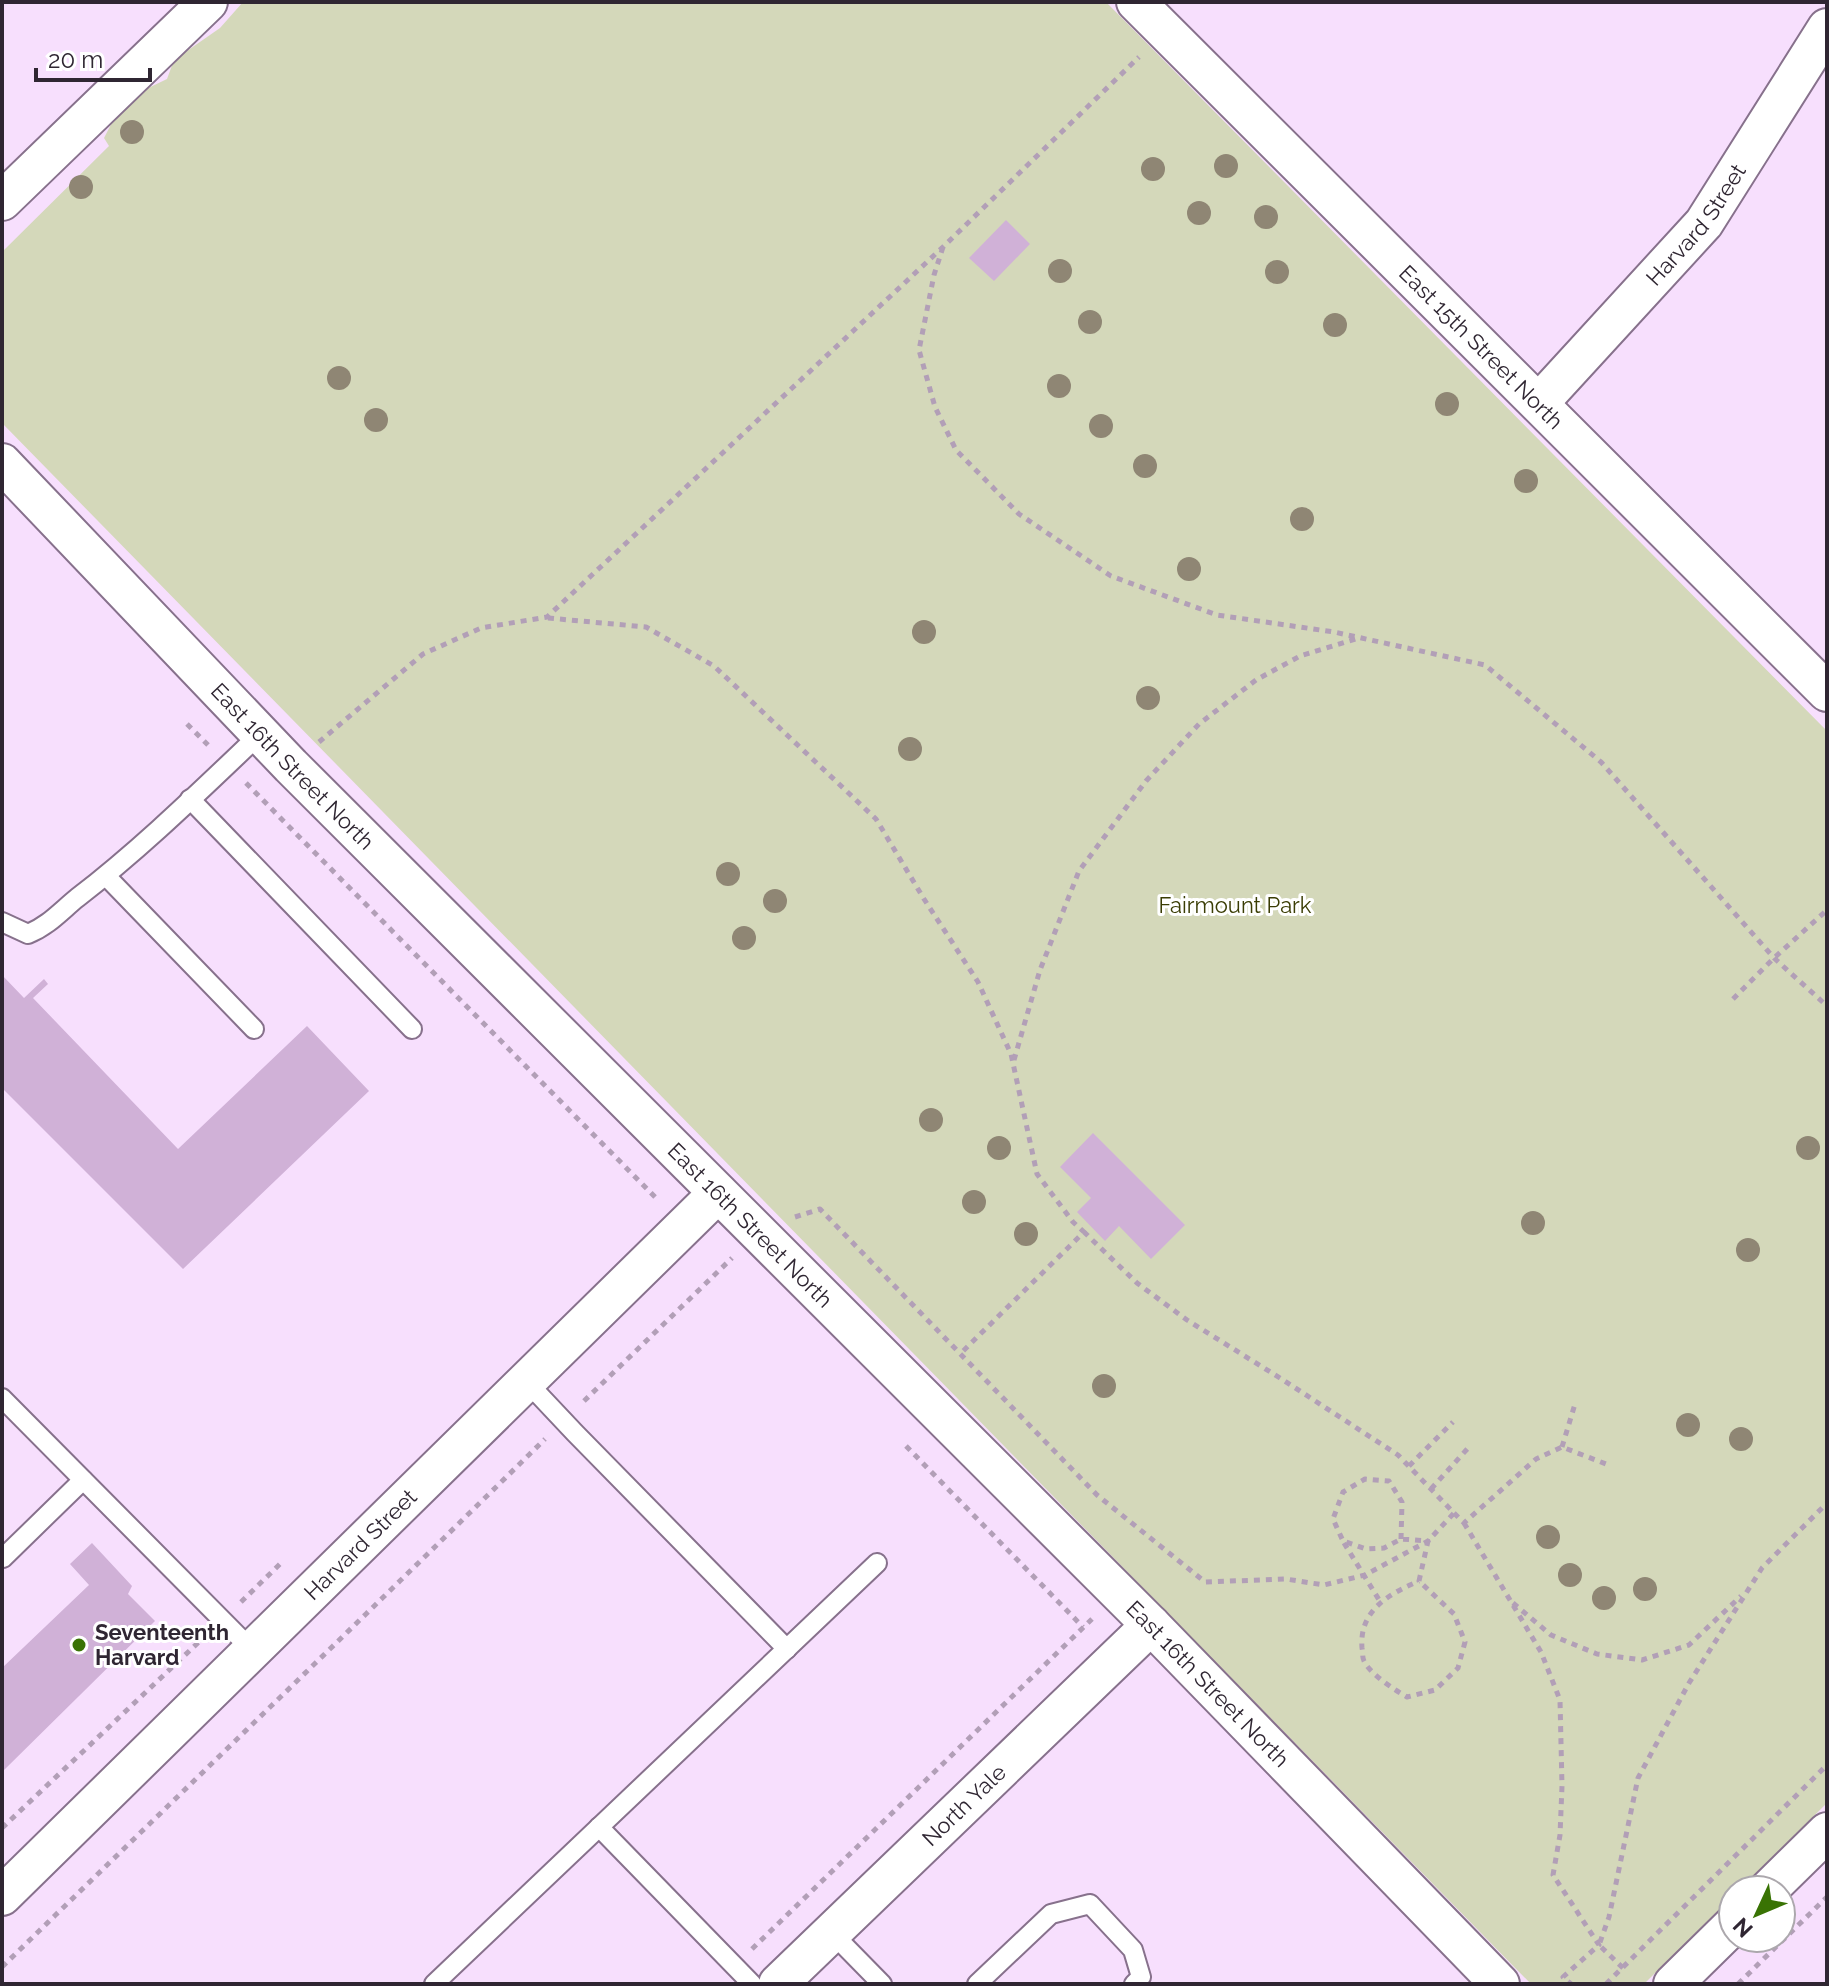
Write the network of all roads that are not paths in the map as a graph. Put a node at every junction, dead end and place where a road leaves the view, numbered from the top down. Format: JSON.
{"nodes":[{"id":1,"x":208,"y":2,"type":"edge"},
{"id":2,"x":1136,"y":2,"type":"edge"},
{"id":3,"x":1827,"y":28,"type":"edge"},
{"id":4,"x":2,"y":201,"type":"edge"},
{"id":5,"x":1539,"y":403,"type":"junction"},
{"id":6,"x":2,"y":463,"type":"edge"},
{"id":7,"x":1827,"y":692,"type":"edge"},
{"id":8,"x":260,"y":734,"type":"junction"},
{"id":9,"x":190,"y":799,"type":"junction"},
{"id":10,"x":106,"y":876,"type":"junction"},
{"id":11,"x":2,"y":922,"type":"edge"},
{"id":12,"x":254,"y":1029,"type":"dead end"},
{"id":13,"x":412,"y":1029,"type":"dead end"},
{"id":14,"x":718,"y":1193,"type":"junction"},
{"id":15,"x":526,"y":1381,"type":"junction"},
{"id":16,"x":2,"y":1398,"type":"edge"},
{"id":17,"x":83,"y":1480,"type":"junction"},
{"id":18,"x":2,"y":1556,"type":"edge"},
{"id":19,"x":877,"y":1563,"type":"dead end"},
{"id":20,"x":1151,"y":1625,"type":"junction"},
{"id":21,"x":787,"y":1649,"type":"junction"},
{"id":22,"x":252,"y":1650,"type":"junction"},
{"id":23,"x":599,"y":1827,"type":"junction"},
{"id":24,"x":1827,"y":1832,"type":"edge"},
{"id":25,"x":1784,"y":1874,"type":"edge"},
{"id":26,"x":2,"y":1896,"type":"edge"},
{"id":27,"x":831,"y":1932,"type":"junction"},
{"id":28,"x":1717,"y":1941,"type":"edge"},
{"id":29,"x":434,"y":1984,"type":"edge"},
{"id":30,"x":752,"y":1984,"type":"edge"},
{"id":31,"x":778,"y":1984,"type":"edge"},
{"id":32,"x":882,"y":1984,"type":"edge"},
{"id":33,"x":977,"y":1984,"type":"edge"},
{"id":34,"x":1134,"y":1984,"type":"edge"},
{"id":35,"x":1500,"y":1984,"type":"edge"},
{"id":36,"x":1673,"y":1984,"type":"edge"}],
"edges":[{"from":1,"to":4,"type":"street"},
{"from":2,"to":5,"type":"street","name":"East 15th Street North"},
{"from":3,"to":5,"type":"street","name":"Harvard Street"},
{"from":5,"to":7,"type":"street","name":"East 15th Street North"},
{"from":6,"to":8,"type":"street","name":"East 16th Street North"},
{"from":8,"to":9,"type":"lane"},
{"from":8,"to":14,"type":"street","name":"East 16th Street North"},
{"from":9,"to":10,"type":"lane"},
{"from":9,"to":13,"type":"lane"},
{"from":10,"to":11,"type":"lane"},
{"from":10,"to":12,"type":"lane"},
{"from":14,"to":15,"type":"street","name":"Harvard Street"},
{"from":14,"to":20,"type":"street","name":"East 16th Street North"},
{"from":15,"to":21,"type":"lane"},
{"from":15,"to":22,"type":"street","name":"Harvard Street"},
{"from":16,"to":17,"type":"lane"},
{"from":17,"to":18,"type":"lane"},
{"from":17,"to":22,"type":"lane"},
{"from":19,"to":21,"type":"lane"},
{"from":20,"to":27,"type":"street","name":"North Yale"},
{"from":20,"to":35,"type":"street","name":"East 16th Street North"},
{"from":21,"to":23,"type":"lane"},
{"from":22,"to":26,"type":"street","name":"Harvard Street"},
{"from":23,"to":29,"type":"lane"},
{"from":23,"to":30,"type":"lane"},
{"from":24,"to":25,"type":"street"},
{"from":27,"to":31,"type":"street","name":"North Yale"},
{"from":27,"to":32,"type":"lane"},
{"from":28,"to":36,"type":"street"},
{"from":33,"to":34,"type":"lane"}]}
